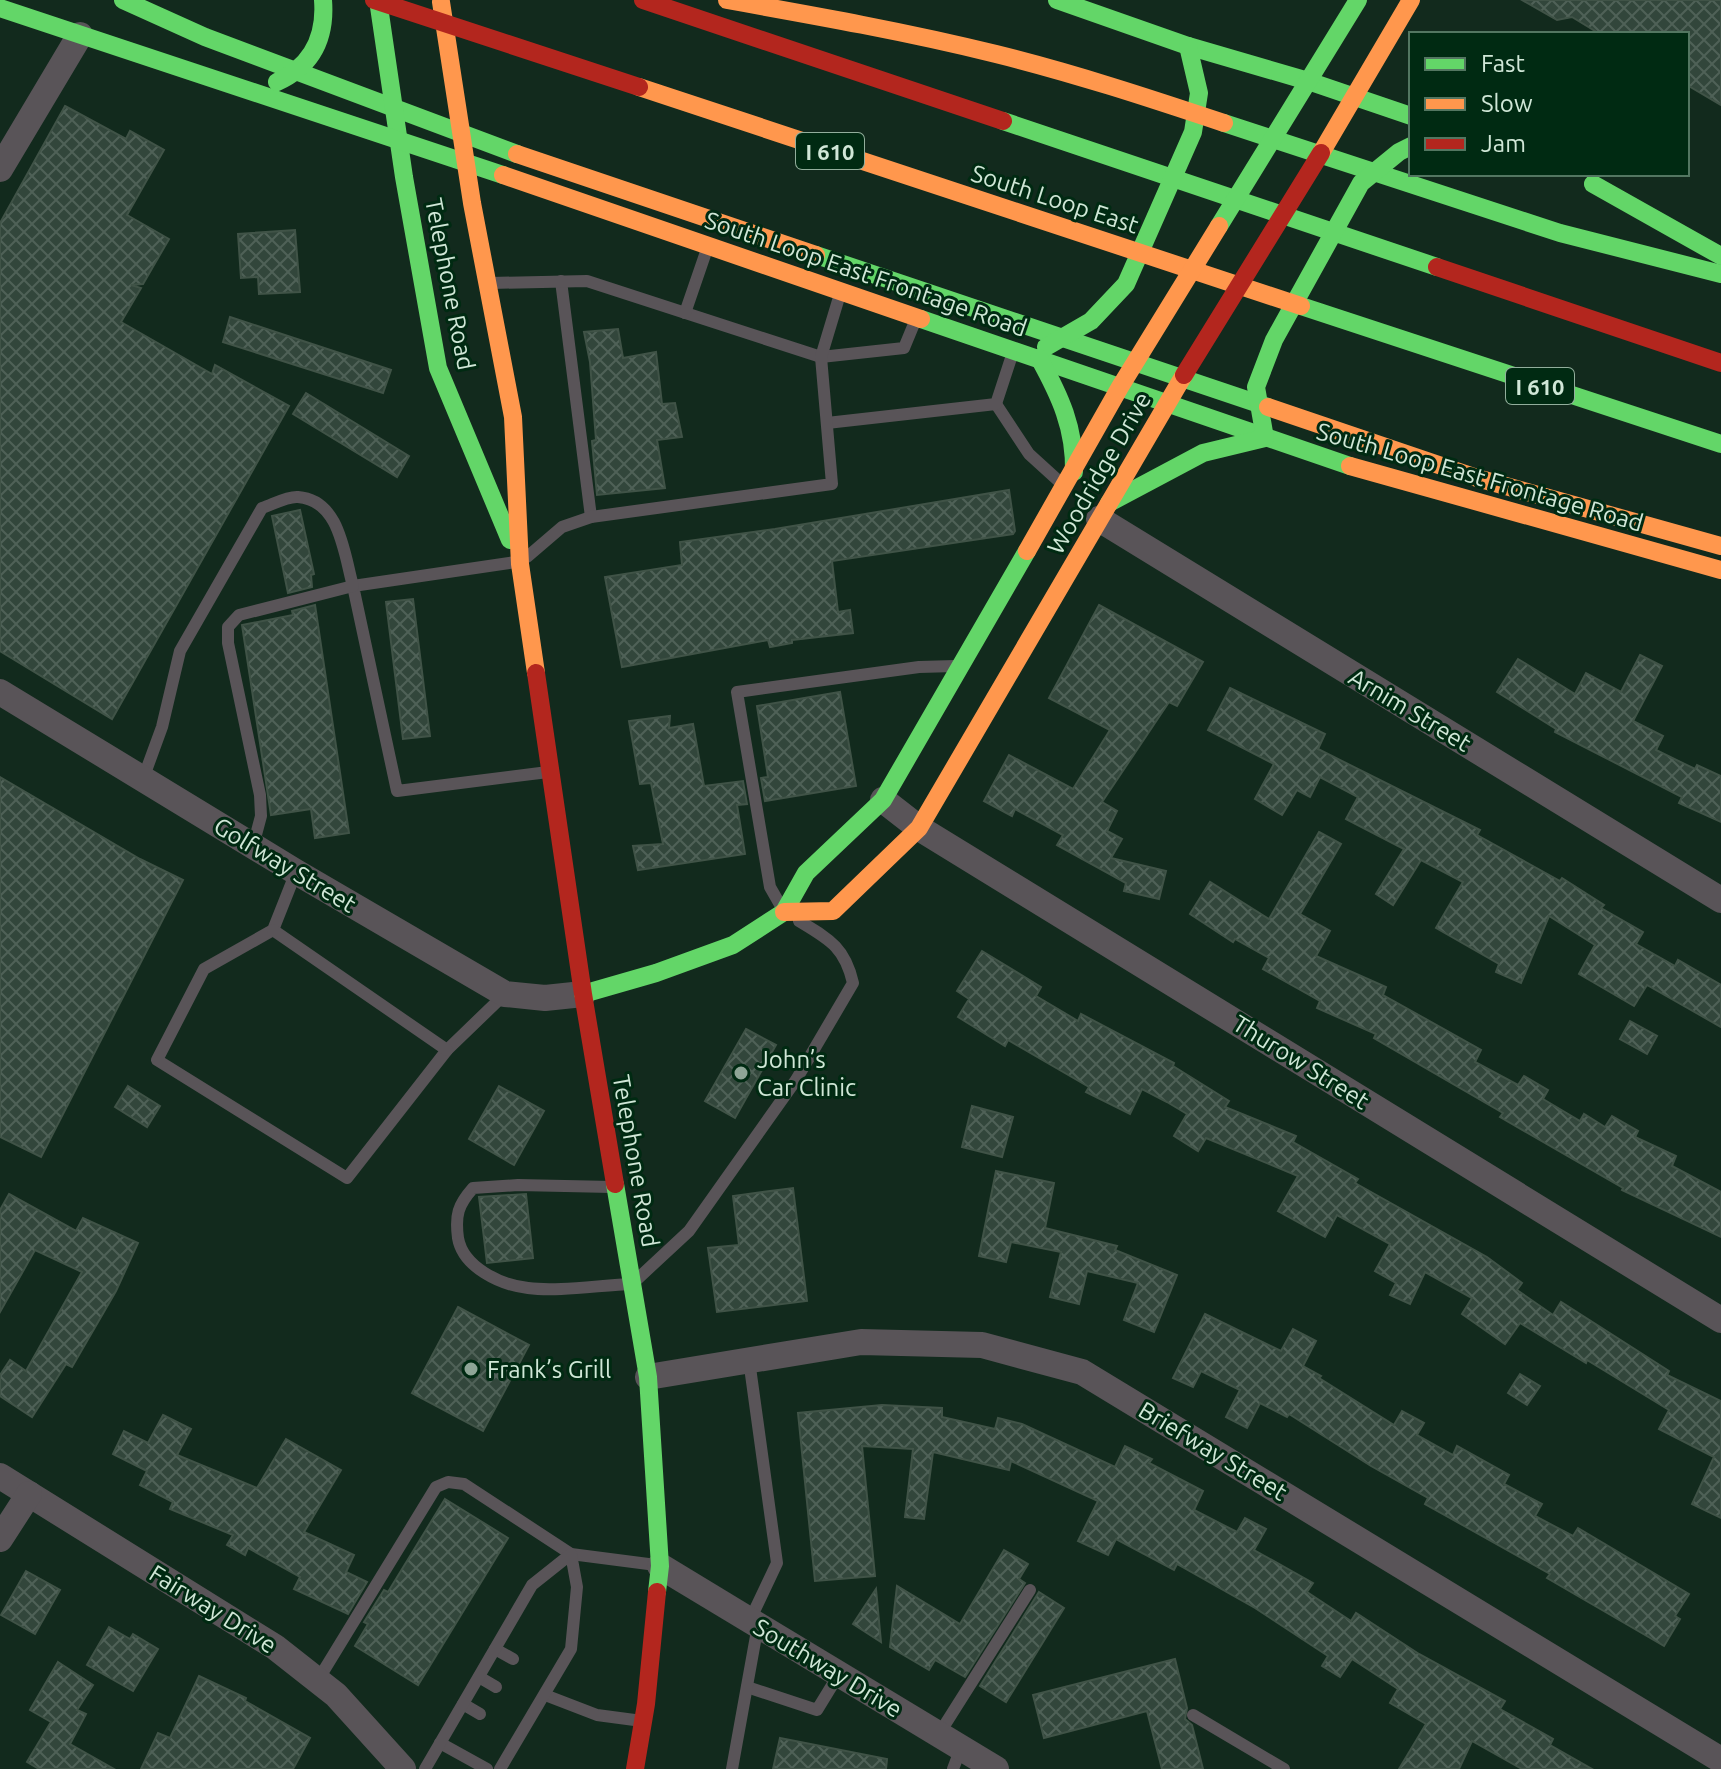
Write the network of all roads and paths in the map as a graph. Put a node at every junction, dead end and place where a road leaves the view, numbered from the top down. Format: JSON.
{"nodes":[{"id":1,"x":323,"y":0,"type":"edge"},
{"id":2,"x":376,"y":0,"type":"edge"},
{"id":3,"x":441,"y":0,"type":"edge"},
{"id":4,"x":643,"y":0,"type":"edge"},
{"id":5,"x":727,"y":0,"type":"edge"},
{"id":6,"x":1057,"y":0,"type":"edge"},
{"id":7,"x":1358,"y":0,"type":"edge"},
{"id":8,"x":1411,"y":0,"type":"edge"},
{"id":9,"x":131,"y":4,"type":"edge"},
{"id":10,"x":0,"y":8,"type":"edge"},
{"id":11,"x":80,"y":35,"type":"junction"},
{"id":12,"x":1188,"y":46,"type":"junction"},
{"id":13,"x":1308,"y":81,"type":"junction"},
{"id":14,"x":252,"y":90,"type":"junction"},
{"id":15,"x":1356,"y":97,"type":"junction"},
{"id":16,"x":1409,"y":115,"type":"edge"},
{"id":17,"x":399,"y":142,"type":"junction"},
{"id":18,"x":1409,"y":147,"type":"edge"},
{"id":19,"x":465,"y":163,"type":"junction"},
{"id":20,"x":0,"y":169,"type":"edge"},
{"id":21,"x":1721,"y":238,"type":"edge"},
{"id":22,"x":708,"y":246,"type":"junction"},
{"id":23,"x":1721,"y":256,"type":"edge"},
{"id":24,"x":1721,"y":274,"type":"edge"},
{"id":25,"x":561,"y":281,"type":"junction"},
{"id":26,"x":487,"y":283,"type":"junction"},
{"id":27,"x":841,"y":291,"type":"junction"},
{"id":28,"x":685,"y":313,"type":"junction"},
{"id":29,"x":917,"y":317,"type":"junction"},
{"id":30,"x":1028,"y":355,"type":"junction"},
{"id":31,"x":821,"y":357,"type":"junction"},
{"id":32,"x":1721,"y":363,"type":"edge"},
{"id":33,"x":1120,"y":387,"type":"junction"},
{"id":34,"x":996,"y":404,"type":"junction"},
{"id":35,"x":1166,"y":404,"type":"junction"},
{"id":36,"x":827,"y":423,"type":"junction"},
{"id":37,"x":1265,"y":438,"type":"junction"},
{"id":38,"x":1721,"y":444,"type":"edge"},
{"id":39,"x":1070,"y":479,"type":"junction"},
{"id":40,"x":1104,"y":512,"type":"junction"},
{"id":41,"x":591,"y":517,"type":"junction"},
{"id":42,"x":1528,"y":518,"type":"junction"},
{"id":43,"x":1721,"y":538,"type":"edge"},
{"id":44,"x":1721,"y":546,"type":"edge"},
{"id":45,"x":520,"y":562,"type":"junction"},
{"id":46,"x":1721,"y":570,"type":"edge"},
{"id":47,"x":353,"y":586,"type":"junction"},
{"id":48,"x":961,"y":666,"type":"junction"},
{"id":49,"x":0,"y":692,"type":"edge"},
{"id":50,"x":551,"y":772,"type":"junction"},
{"id":51,"x":143,"y":779,"type":"junction"},
{"id":52,"x":883,"y":800,"type":"junction"},
{"id":53,"x":919,"y":828,"type":"junction"},
{"id":54,"x":253,"y":846,"type":"junction"},
{"id":55,"x":296,"y":872,"type":"junction"},
{"id":56,"x":1721,"y":900,"type":"edge"},
{"id":57,"x":784,"y":912,"type":"junction"},
{"id":58,"x":273,"y":930,"type":"junction"},
{"id":59,"x":505,"y":994,"type":"junction"},
{"id":60,"x":583,"y":994,"type":"junction"},
{"id":61,"x":447,"y":1050,"type":"junction"},
{"id":62,"x":616,"y":1187,"type":"junction"},
{"id":63,"x":632,"y":1284,"type":"junction"},
{"id":64,"x":1721,"y":1320,"type":"edge"},
{"id":65,"x":749,"y":1360,"type":"junction"},
{"id":66,"x":648,"y":1377,"type":"junction"},
{"id":67,"x":0,"y":1476,"type":"edge"},
{"id":68,"x":29,"y":1494,"type":"junction"},
{"id":69,"x":0,"y":1539,"type":"edge"},
{"id":70,"x":571,"y":1554,"type":"junction"},
{"id":71,"x":660,"y":1566,"type":"junction"},
{"id":72,"x":1030,"y":1590,"type":"dead end"},
{"id":73,"x":754,"y":1623,"type":"junction"},
{"id":74,"x":495,"y":1649,"type":"junction"},
{"id":75,"x":513,"y":1659,"type":"dead end"},
{"id":76,"x":839,"y":1674,"type":"junction"},
{"id":77,"x":479,"y":1677,"type":"junction"},
{"id":78,"x":318,"y":1680,"type":"junction"},
{"id":79,"x":496,"y":1687,"type":"dead end"},
{"id":80,"x":747,"y":1687,"type":"junction"},
{"id":81,"x":545,"y":1695,"type":"junction"},
{"id":82,"x":523,"y":1703,"type":"dead end"},
{"id":83,"x":463,"y":1704,"type":"junction"},
{"id":84,"x":536,"y":1711,"type":"junction"},
{"id":85,"x":480,"y":1714,"type":"dead end"},
{"id":86,"x":1193,"y":1715,"type":"dead end"},
{"id":87,"x":644,"y":1722,"type":"junction"},
{"id":88,"x":507,"y":1730,"type":"dead end"},
{"id":89,"x":520,"y":1738,"type":"junction"},
{"id":90,"x":440,"y":1743,"type":"junction"},
{"id":91,"x":951,"y":1750,"type":"edge"},
{"id":92,"x":1721,"y":1760,"type":"edge"},
{"id":93,"x":1277,"y":1767,"type":"edge"},
{"id":94,"x":403,"y":1769,"type":"edge"},
{"id":95,"x":425,"y":1769,"type":"edge"},
{"id":96,"x":487,"y":1769,"type":"edge"},
{"id":97,"x":500,"y":1769,"type":"edge"},
{"id":98,"x":635,"y":1769,"type":"edge"},
{"id":99,"x":732,"y":1769,"type":"edge"},
{"id":100,"x":996,"y":1769,"type":"edge"}],
"edges":[{"from":1,"to":14,"type":"main road"},
{"from":2,"to":17,"type":"main road","name":"Telephone Road"},
{"from":2,"to":38,"type":"main road","name":"South Loop East","number":"I 610"},
{"from":3,"to":19,"type":"main road","name":"Telephone Road"},
{"from":4,"to":32,"type":"main road"},
{"from":5,"to":24,"type":"main road"},
{"from":6,"to":12,"type":"main road"},
{"from":7,"to":13,"type":"main road","name":"Woodridge Drive"},
{"from":8,"to":15,"type":"main road","name":"Woodridge Drive"},
{"from":9,"to":44,"type":"main road"},
{"from":10,"to":11,"type":"main road","name":"South Loop East Frontage Road"},
{"from":11,"to":14,"type":"main road","name":"South Loop East Frontage Road"},
{"from":11,"to":20,"type":"street"},
{"from":12,"to":13,"type":"main road"},
{"from":12,"to":30,"type":"main road"},
{"from":13,"to":15,"type":"main road"},
{"from":13,"to":33,"type":"main road","name":"Woodridge Drive"},
{"from":14,"to":17,"type":"main road","name":"South Loop East Frontage Road"},
{"from":15,"to":16,"type":"main road"},
{"from":15,"to":35,"type":"main road","name":"Woodridge Drive"},
{"from":17,"to":19,"type":"main road","name":"South Loop East Frontage Road"},
{"from":17,"to":45,"type":"main road","name":"Telephone Road"},
{"from":18,"to":37,"type":"main road"},
{"from":19,"to":22,"type":"main road","name":"South Loop East Frontage Road"},
{"from":19,"to":26,"type":"main road","name":"Telephone Road"},
{"from":21,"to":23,"type":"main road"},
{"from":22,"to":27,"type":"main road","name":"South Loop East Frontage Road"},
{"from":22,"to":28,"type":"lane"},
{"from":25,"to":26,"type":"lane"},
{"from":25,"to":28,"type":"lane"},
{"from":25,"to":41,"type":"lane"},
{"from":26,"to":45,"type":"main road","name":"Telephone Road"},
{"from":27,"to":29,"type":"main road","name":"South Loop East Frontage Road"},
{"from":27,"to":31,"type":"lane"},
{"from":28,"to":31,"type":"lane"},
{"from":29,"to":30,"type":"main road","name":"South Loop East Frontage Road"},
{"from":29,"to":31,"type":"lane"},
{"from":30,"to":33,"type":"main road","name":"South Loop East Frontage Road"},
{"from":30,"to":34,"type":"lane"},
{"from":30,"to":39,"type":"main road"},
{"from":31,"to":36,"type":"lane"},
{"from":33,"to":35,"type":"main road","name":"South Loop East Frontage Road"},
{"from":33,"to":39,"type":"main road","name":"Woodridge Drive"},
{"from":34,"to":36,"type":"lane"},
{"from":34,"to":39,"type":"lane"},
{"from":35,"to":37,"type":"main road","name":"South Loop East Frontage Road"},
{"from":35,"to":40,"type":"main road","name":"Woodridge Drive"},
{"from":36,"to":41,"type":"lane"},
{"from":37,"to":40,"type":"main road"},
{"from":37,"to":42,"type":"main road","name":"South Loop East Frontage Road"},
{"from":39,"to":48,"type":"main road","name":"Woodridge Drive"},
{"from":40,"to":53,"type":"main road","name":"Woodridge Drive"},
{"from":40,"to":56,"type":"street","name":"Arnim Street"},
{"from":41,"to":45,"type":"lane"},
{"from":42,"to":43,"type":"main road"},
{"from":42,"to":46,"type":"main road","name":"South Loop East Frontage Road"},
{"from":45,"to":47,"type":"lane"},
{"from":45,"to":50,"type":"main road","name":"Telephone Road"},
{"from":47,"to":50,"type":"lane"},
{"from":47,"to":51,"type":"lane"},
{"from":47,"to":54,"type":"lane"},
{"from":48,"to":52,"type":"main road","name":"Woodridge Drive"},
{"from":48,"to":57,"type":"lane"},
{"from":49,"to":51,"type":"street","name":"Golfway Street"},
{"from":50,"to":60,"type":"main road","name":"Telephone Road"},
{"from":51,"to":54,"type":"street","name":"Golfway Street"},
{"from":52,"to":53,"type":"street","name":"Thurow Street"},
{"from":52,"to":57,"type":"main road","name":"Woodridge Drive"},
{"from":53,"to":57,"type":"main road","name":"Woodridge Drive"},
{"from":53,"to":64,"type":"street","name":"Thurow Street"},
{"from":54,"to":55,"type":"street","name":"Golfway Street"},
{"from":55,"to":58,"type":"lane"},
{"from":55,"to":59,"type":"street","name":"Golfway Street"},
{"from":57,"to":60,"type":"main road","name":"Woodridge Drive"},
{"from":57,"to":63,"type":"lane"},
{"from":58,"to":61,"type":"lane"},
{"from":58,"to":61,"type":"lane"},
{"from":59,"to":60,"type":"street","name":"Golfway Street"},
{"from":59,"to":61,"type":"lane"},
{"from":60,"to":62,"type":"main road","name":"Telephone Road"},
{"from":62,"to":63,"type":"main road","name":"Telephone Road"},
{"from":62,"to":63,"type":"lane"},
{"from":63,"to":66,"type":"main road","name":"Telephone Road"},
{"from":65,"to":66,"type":"street","name":"Briefway Street"},
{"from":65,"to":73,"type":"lane"},
{"from":65,"to":92,"type":"street","name":"Briefway Street"},
{"from":66,"to":71,"type":"main road","name":"Telephone Road"},
{"from":67,"to":68,"type":"street","name":"Fairway Drive"},
{"from":68,"to":69,"type":"street"},
{"from":68,"to":78,"type":"street","name":"Fairway Drive"},
{"from":70,"to":71,"type":"lane"},
{"from":70,"to":74,"type":"lane"},
{"from":70,"to":78,"type":"lane"},
{"from":70,"to":81,"type":"lane"},
{"from":71,"to":73,"type":"street","name":"Southway Drive"},
{"from":71,"to":87,"type":"main road","name":"Telephone Road"},
{"from":72,"to":91,"type":"lane"},
{"from":73,"to":76,"type":"street","name":"Southway Drive"},
{"from":73,"to":80,"type":"lane"},
{"from":74,"to":75,"type":"lane"},
{"from":74,"to":77,"type":"lane"},
{"from":76,"to":80,"type":"lane"},
{"from":76,"to":91,"type":"street","name":"Southway Drive"},
{"from":77,"to":79,"type":"lane"},
{"from":77,"to":83,"type":"lane"},
{"from":78,"to":94,"type":"street","name":"Fairway Drive"},
{"from":80,"to":99,"type":"lane"},
{"from":81,"to":84,"type":"lane"},
{"from":81,"to":87,"type":"lane"},
{"from":82,"to":84,"type":"lane"},
{"from":83,"to":85,"type":"lane"},
{"from":83,"to":90,"type":"lane"},
{"from":84,"to":89,"type":"lane"},
{"from":86,"to":93,"type":"lane"},
{"from":87,"to":98,"type":"main road","name":"Telephone Road"},
{"from":88,"to":89,"type":"lane"},
{"from":89,"to":97,"type":"lane"},
{"from":90,"to":95,"type":"lane"},
{"from":90,"to":96,"type":"lane"},
{"from":91,"to":100,"type":"street","name":"Southway Drive"}]}
